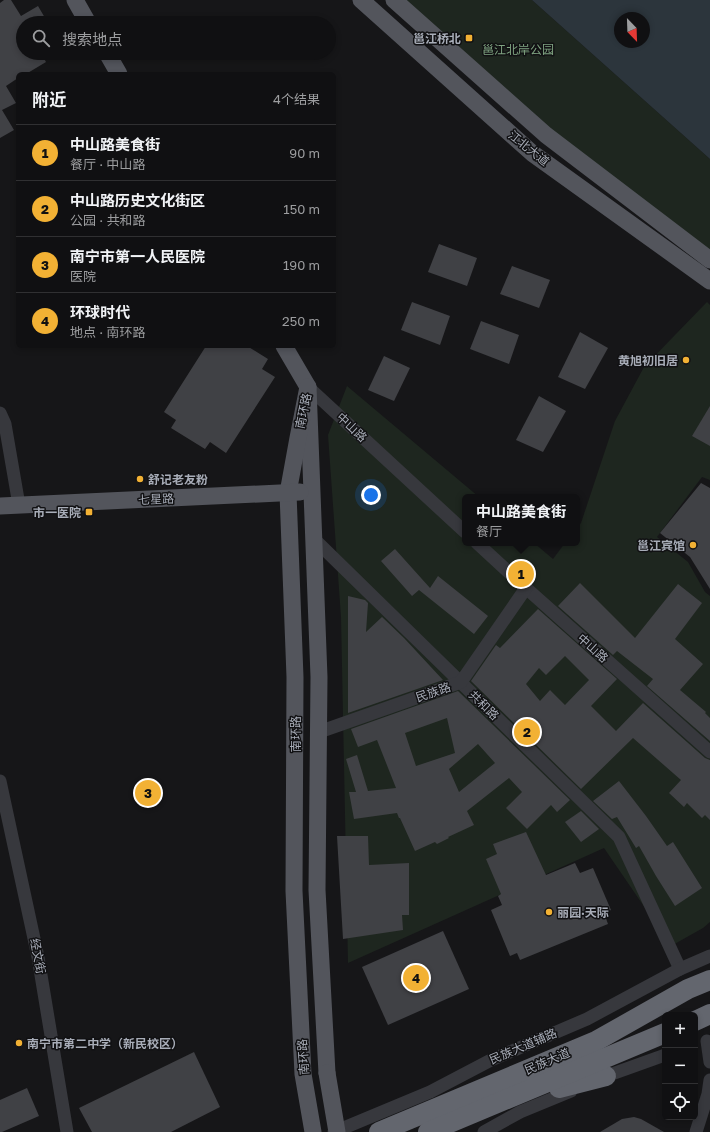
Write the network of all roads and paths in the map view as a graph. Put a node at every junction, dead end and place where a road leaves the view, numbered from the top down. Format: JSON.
{"nodes":[{"id":1,"x":75,"y":0,"type":"edge"},
{"id":2,"x":361,"y":0,"type":"edge"},
{"id":3,"x":394,"y":0,"type":"edge"},
{"id":4,"x":84,"y":16,"type":"edge"},
{"id":5,"x":111,"y":60,"type":"edge"},
{"id":6,"x":118,"y":72,"type":"edge"},
{"id":7,"x":708,"y":258,"type":"edge"},
{"id":8,"x":704,"y":276,"type":"edge"},
{"id":9,"x":710,"y":285,"type":"edge"},
{"id":10,"x":285,"y":348,"type":"edge"},
{"id":11,"x":308,"y":387,"type":"junction"},
{"id":12,"x":0,"y":413,"type":"edge"},
{"id":13,"x":312,"y":491,"type":"junction"},
{"id":14,"x":288,"y":492,"type":"junction"},
{"id":15,"x":20,"y":505,"type":"junction"},
{"id":16,"x":0,"y":506,"type":"edge"},
{"id":17,"x":462,"y":529,"type":"edge"},
{"id":18,"x":314,"y":539,"type":"junction"},
{"id":19,"x":480,"y":546,"type":"edge"},
{"id":20,"x":526,"y":588,"type":"junction"},
{"id":21,"x":461,"y":682,"type":"junction"},
{"id":22,"x":319,"y":732,"type":"junction"},
{"id":23,"x":710,"y":752,"type":"edge"},
{"id":24,"x":0,"y":781,"type":"edge"},
{"id":25,"x":710,"y":956,"type":"edge"},
{"id":26,"x":680,"y":969,"type":"junction"},
{"id":27,"x":710,"y":980,"type":"edge"},
{"id":28,"x":710,"y":1014,"type":"edge"},
{"id":29,"x":698,"y":1020,"type":"edge"},
{"id":30,"x":662,"y":1034,"type":"edge"},
{"id":31,"x":704,"y":1042,"type":"edge"},
{"id":32,"x":662,"y":1056,"type":"edge"},
{"id":33,"x":710,"y":1062,"type":"edge"},
{"id":34,"x":606,"y":1076,"type":"junction"},
{"id":35,"x":710,"y":1080,"type":"edge"},
{"id":36,"x":498,"y":1102,"type":"junction"},
{"id":37,"x":67,"y":1132,"type":"edge"},
{"id":38,"x":313,"y":1132,"type":"edge"},
{"id":39,"x":335,"y":1132,"type":"edge"},
{"id":40,"x":379,"y":1132,"type":"edge"},
{"id":41,"x":428,"y":1132,"type":"edge"},
{"id":42,"x":484,"y":1132,"type":"edge"},
{"id":43,"x":696,"y":1132,"type":"edge"}],
"edges":[{"from":1,"to":4,"type":"main road"},
{"from":2,"to":8,"type":"main road","name":"江北大道"},
{"from":3,"to":7,"type":"main road","name":"江北大道"},
{"from":5,"to":6,"type":"main road"},
{"from":8,"to":9,"type":"main road","name":"江北大道"},
{"from":10,"to":11,"type":"main road","name":"中山路"},
{"from":11,"to":13,"type":"main road","name":"南环路"},
{"from":11,"to":14,"type":"main road","name":"南环路"},
{"from":11,"to":17,"type":"street","name":"中山路"},
{"from":12,"to":15,"type":"street"},
{"from":13,"to":14,"type":"main road","name":"七星路"},
{"from":13,"to":18,"type":"main road","name":"南环路"},
{"from":14,"to":15,"type":"main road","name":"七星路"},
{"from":14,"to":38,"type":"main road","name":"南环路"},
{"from":15,"to":16,"type":"main road","name":"七星路"},
{"from":18,"to":21,"type":"street","name":"共和路"},
{"from":18,"to":22,"type":"main road","name":"南环路"},
{"from":19,"to":20,"type":"street","name":"中山路"},
{"from":20,"to":21,"type":"street","name":"民族路"},
{"from":20,"to":23,"type":"street","name":"中山路"},
{"from":21,"to":22,"type":"street","name":"民族路"},
{"from":21,"to":26,"type":"street","name":"共和路"},
{"from":22,"to":39,"type":"main road","name":"南环路","bridge":true},
{"from":24,"to":37,"type":"street","name":"经文街"},
{"from":25,"to":26,"type":"street","name":"民族大道辅路"},
{"from":26,"to":39,"type":"street","name":"民族大道辅路"},
{"from":27,"to":40,"type":"highway","name":"民族大道"},
{"from":28,"to":29,"type":"highway"},
{"from":30,"to":36,"type":"highway","name":"民族大道"},
{"from":31,"to":33,"type":"street"},
{"from":32,"to":34,"type":"street"},
{"from":34,"to":36,"type":"highway"},
{"from":34,"to":42,"type":"street"},
{"from":35,"to":43,"type":"street"},
{"from":36,"to":41,"type":"highway","name":"民族大道"}]}
